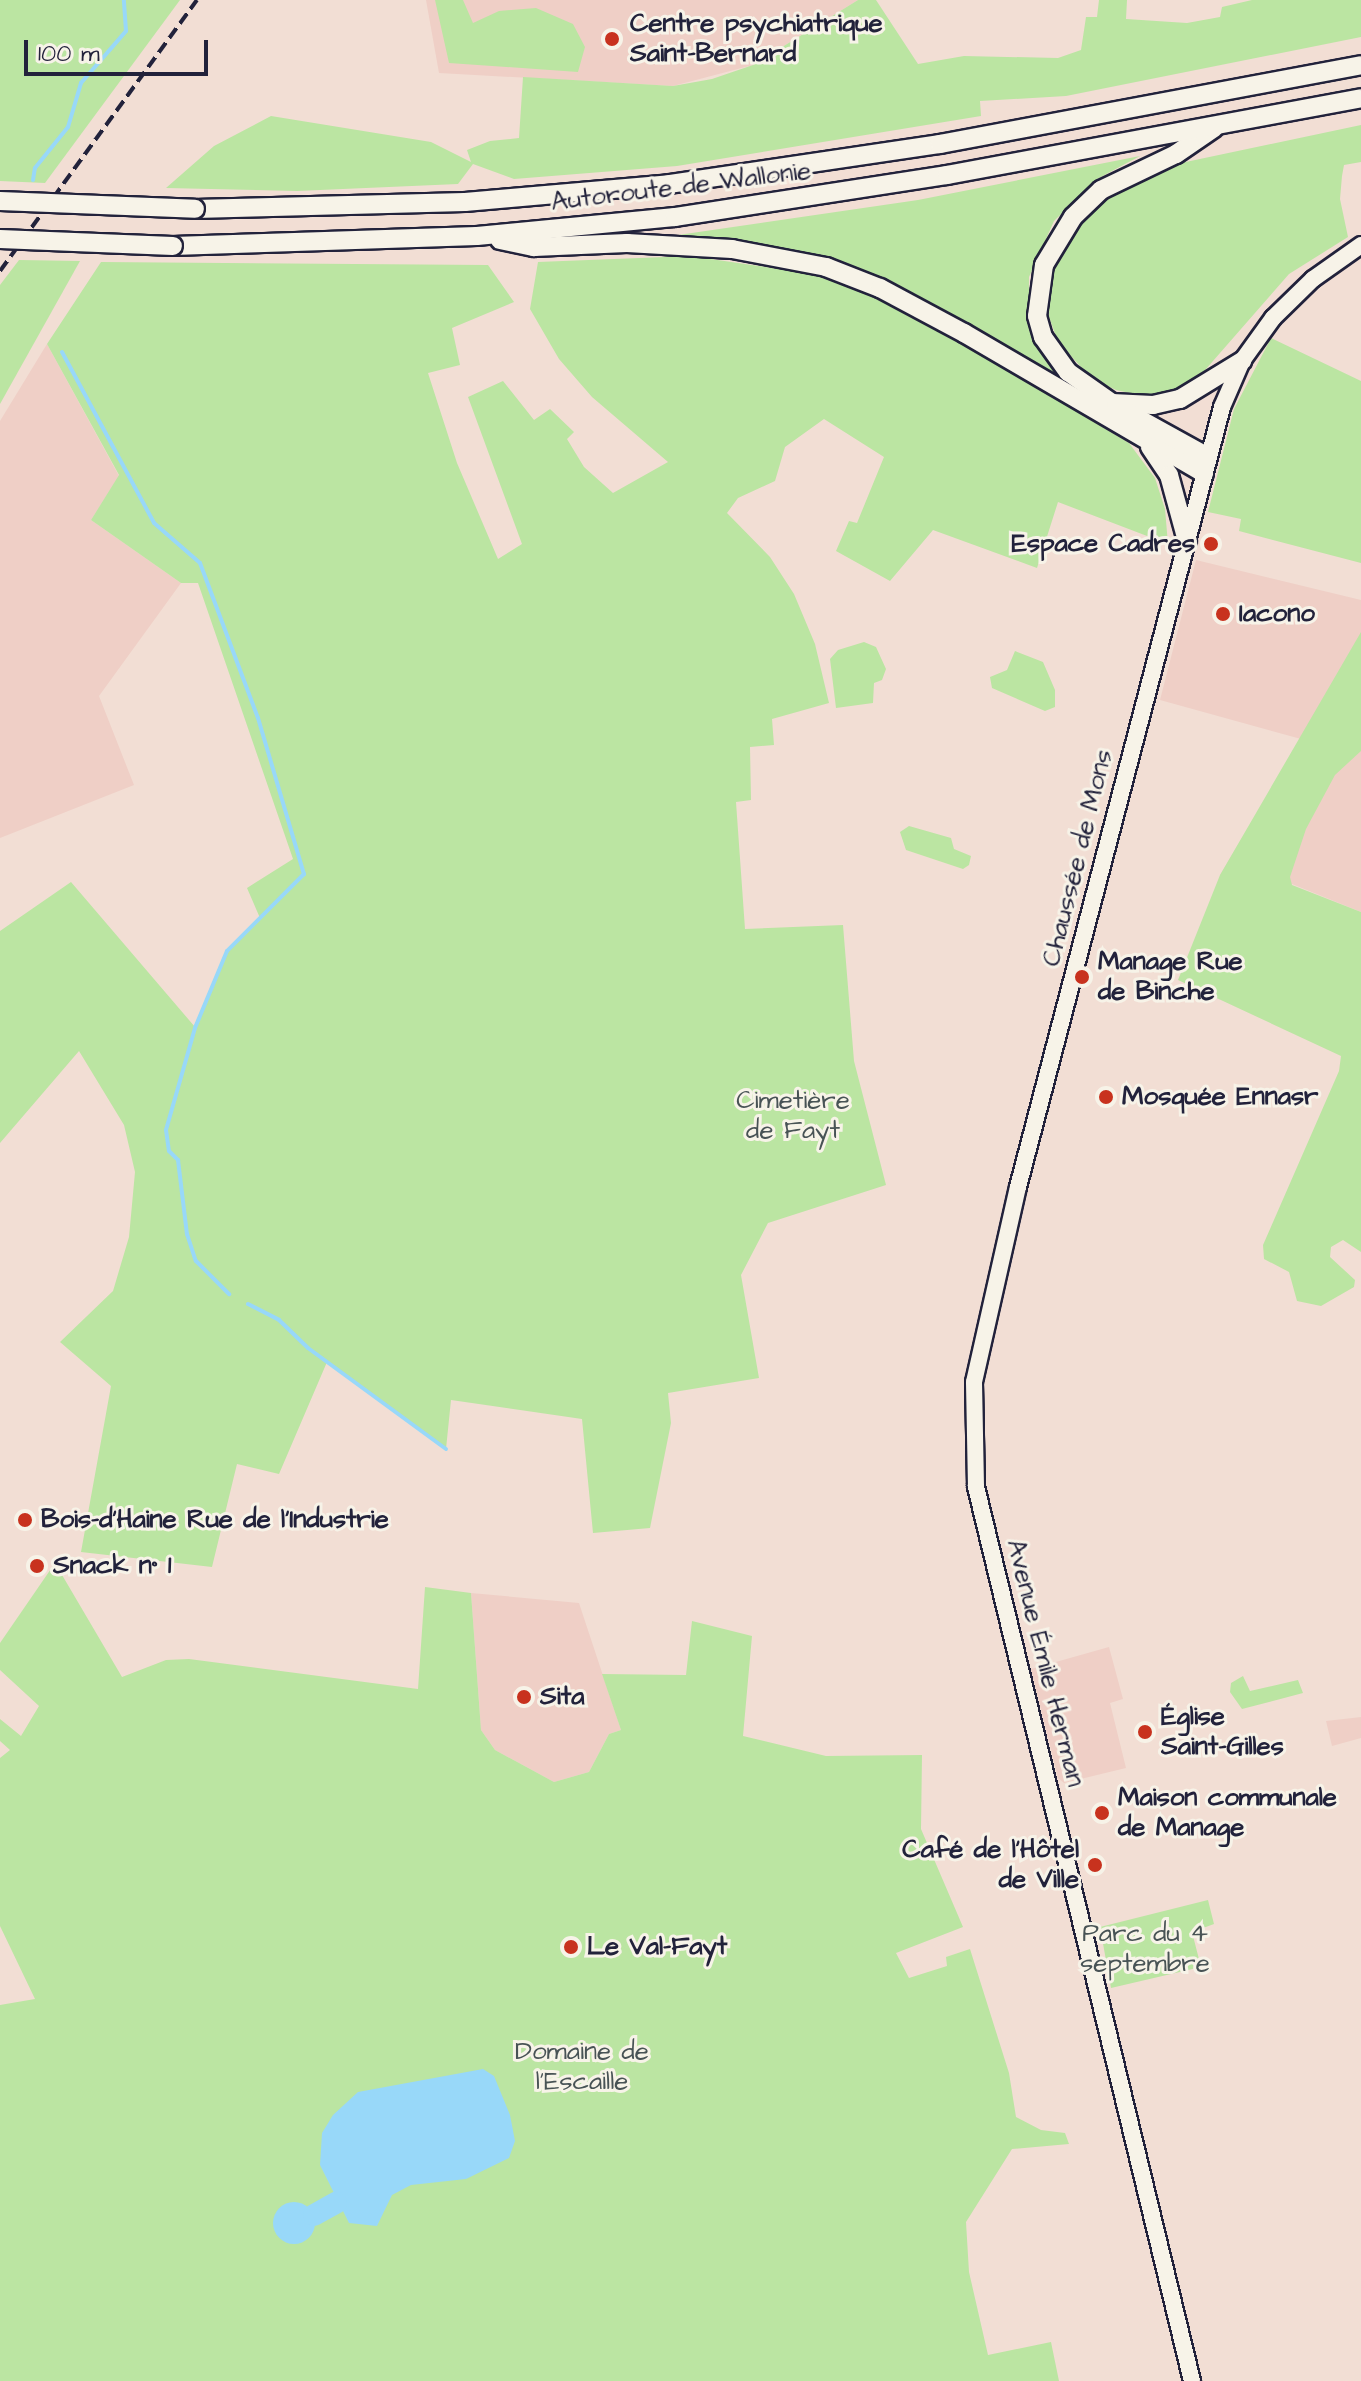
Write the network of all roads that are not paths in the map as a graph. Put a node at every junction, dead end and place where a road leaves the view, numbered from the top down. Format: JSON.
{"nodes":[{"id":1,"x":1361,"y":65,"type":"edge"},
{"id":2,"x":1361,"y":98,"type":"edge"},
{"id":3,"x":1220,"y":124,"type":"junction"},
{"id":4,"x":0,"y":201,"type":"edge"},
{"id":5,"x":0,"y":239,"type":"edge"},
{"id":6,"x":532,"y":239,"type":"junction"},
{"id":7,"x":1361,"y":245,"type":"edge"},
{"id":8,"x":1242,"y":361,"type":"junction"},
{"id":9,"x":1112,"y":403,"type":"junction"},
{"id":10,"x":1146,"y":442,"type":"junction"},
{"id":11,"x":1206,"y":465,"type":"junction"},
{"id":12,"x":1187,"y":541,"type":"junction"},
{"id":13,"x":1018,"y":1187,"type":"joint"},
{"id":14,"x":1192,"y":2381,"type":"edge"}],
"edges":[{"from":1,"to":4,"type":"highway","name":"Autoroute de Wallonie","bridge":true},
{"from":2,"to":3,"type":"highway","name":"Autoroute de Wallonie"},
{"from":3,"to":6,"type":"highway","name":"Autoroute de Wallonie"},
{"from":3,"to":9,"type":"highway"},
{"from":5,"to":6,"type":"highway","name":"Autoroute de Wallonie","bridge":true},
{"from":6,"to":10,"type":"highway"},
{"from":7,"to":8,"type":"main road"},
{"from":8,"to":9,"type":"highway"},
{"from":8,"to":11,"type":"main road","name":"Chaussée de Mons"},
{"from":9,"to":11,"type":"highway"},
{"from":10,"to":11,"type":"highway"},
{"from":10,"to":12,"type":"highway"},
{"from":11,"to":12,"type":"main road","name":"Chaussée de Mons"},
{"from":12,"to":13,"type":"main road","name":"Chaussée de Mons"},
{"from":13,"to":14,"type":"main road","name":"Avenue Émile Herman"}]}
